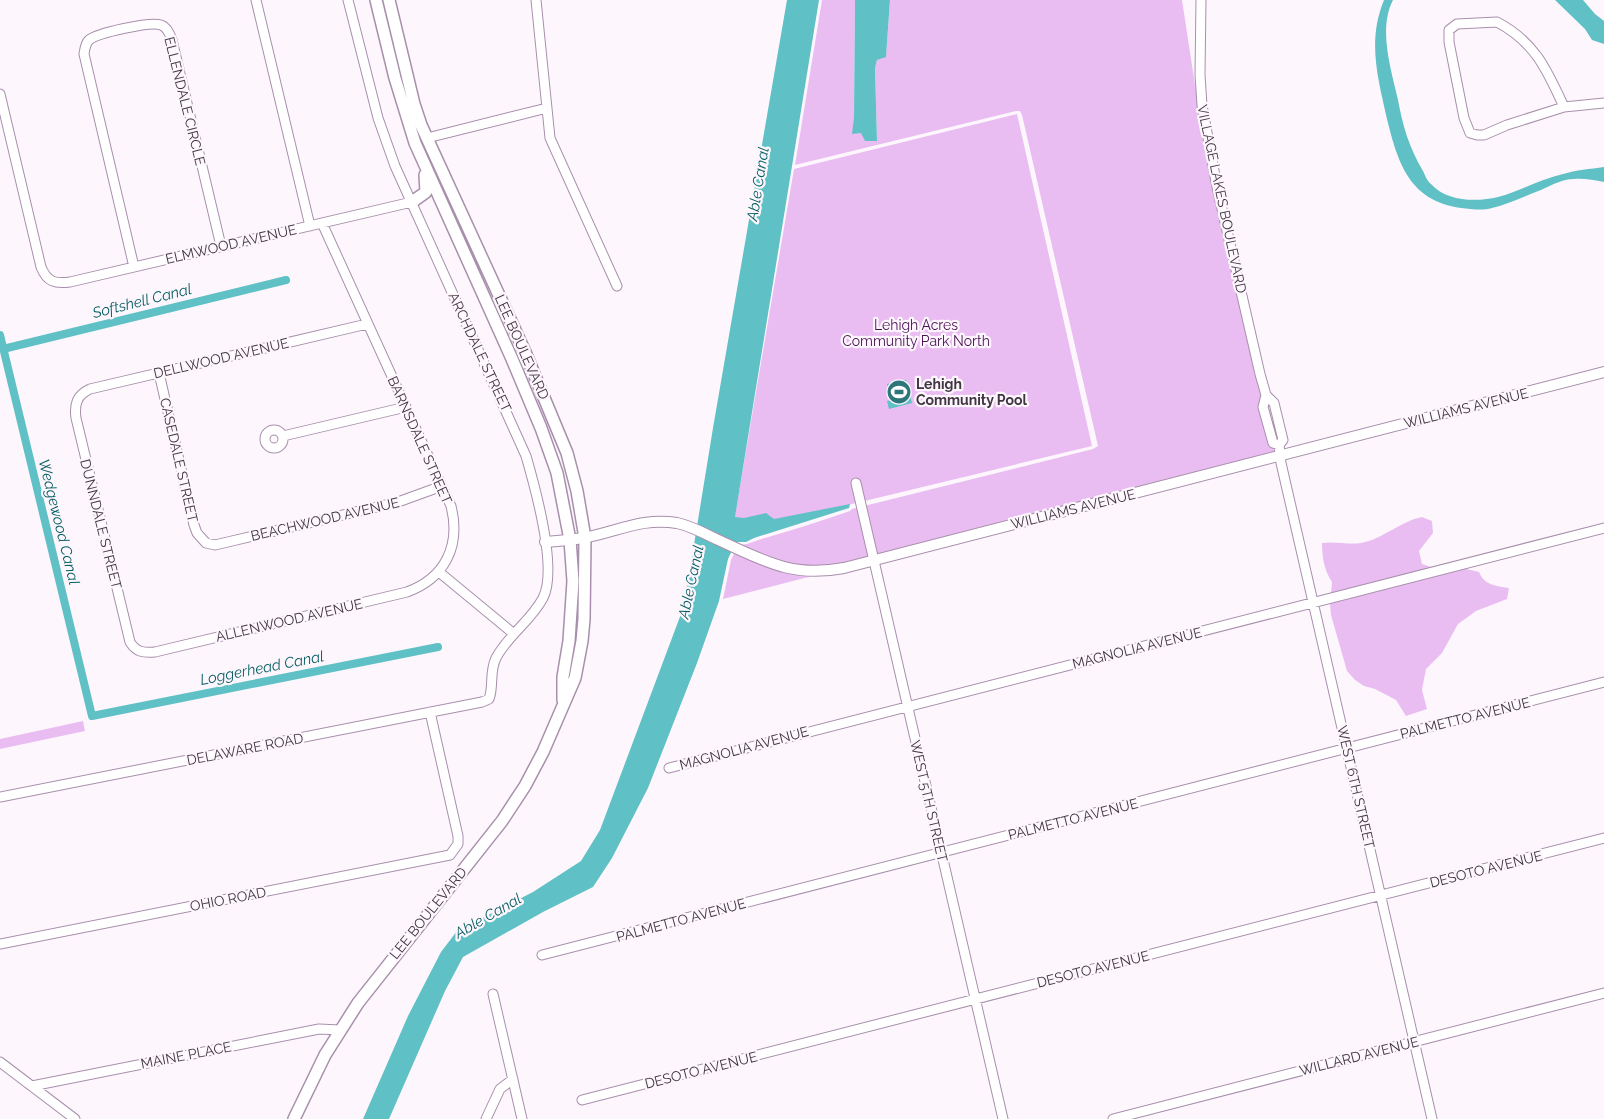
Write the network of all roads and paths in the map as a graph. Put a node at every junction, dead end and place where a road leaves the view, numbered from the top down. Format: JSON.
{"nodes":[{"id":1,"x":256,"y":0,"type":"edge"},
{"id":2,"x":348,"y":0,"type":"edge"},
{"id":3,"x":376,"y":0,"type":"edge"},
{"id":4,"x":536,"y":0,"type":"edge"},
{"id":5,"x":1201,"y":0,"type":"edge"},
{"id":6,"x":387,"y":2,"type":"edge"},
{"id":7,"x":0,"y":94,"type":"edge"},
{"id":8,"x":1604,"y":103,"type":"edge"},
{"id":9,"x":1564,"y":107,"type":"junction"},
{"id":10,"x":547,"y":108,"type":"junction"},
{"id":11,"x":426,"y":138,"type":"junction"},
{"id":12,"x":415,"y":143,"type":"junction"},
{"id":13,"x":424,"y":166,"type":"junction"},
{"id":14,"x":412,"y":202,"type":"junction"},
{"id":15,"x":443,"y":206,"type":"junction"},
{"id":16,"x":322,"y":223,"type":"junction"},
{"id":17,"x":310,"y":226,"type":"junction"},
{"id":18,"x":456,"y":237,"type":"junction"},
{"id":19,"x":222,"y":246,"type":"junction"},
{"id":20,"x":134,"y":267,"type":"junction"},
{"id":21,"x":618,"y":286,"type":"dead end"},
{"id":22,"x":499,"y":294,"type":"junction"},
{"id":23,"x":367,"y":324,"type":"junction"},
{"id":24,"x":1604,"y":372,"type":"edge"},
{"id":25,"x":159,"y":373,"type":"junction"},
{"id":26,"x":78,"y":398,"type":"joint"},
{"id":27,"x":406,"y":407,"type":"junction"},
{"id":28,"x":283,"y":436,"type":"dead end"},
{"id":29,"x":1280,"y":450,"type":"junction"},
{"id":30,"x":856,"y":483,"type":"dead end"},
{"id":31,"x":442,"y":486,"type":"junction"},
{"id":32,"x":1604,"y":528,"type":"edge"},
{"id":33,"x":585,"y":538,"type":"junction"},
{"id":34,"x":570,"y":540,"type":"junction"},
{"id":35,"x":545,"y":542,"type":"junction"},
{"id":36,"x":206,"y":543,"type":"joint"},
{"id":37,"x":874,"y":560,"type":"junction"},
{"id":38,"x":439,"y":572,"type":"junction"},
{"id":39,"x":1314,"y":602,"type":"junction"},
{"id":40,"x":514,"y":634,"type":"junction"},
{"id":41,"x":135,"y":650,"type":"joint"},
{"id":42,"x":1604,"y":682,"type":"edge"},
{"id":43,"x":489,"y":699,"type":"joint"},
{"id":44,"x":908,"y":706,"type":"junction"},
{"id":45,"x":563,"y":707,"type":"junction"},
{"id":46,"x":430,"y":712,"type":"junction"},
{"id":47,"x":1347,"y":748,"type":"junction"},
{"id":48,"x":669,"y":768,"type":"dead end"},
{"id":49,"x":0,"y":797,"type":"edge"},
{"id":50,"x":1604,"y":838,"type":"edge"},
{"id":51,"x":941,"y":853,"type":"junction"},
{"id":52,"x":1381,"y":895,"type":"junction"},
{"id":53,"x":0,"y":944,"type":"edge"},
{"id":54,"x":542,"y":955,"type":"dead end"},
{"id":55,"x":1604,"y":993,"type":"edge"},
{"id":56,"x":493,"y":994,"type":"dead end"},
{"id":57,"x":975,"y":999,"type":"junction"},
{"id":58,"x":340,"y":1030,"type":"junction"},
{"id":59,"x":1415,"y":1042,"type":"junction"},
{"id":60,"x":0,"y":1062,"type":"edge"},
{"id":61,"x":513,"y":1080,"type":"junction"},
{"id":62,"x":32,"y":1086,"type":"junction"},
{"id":63,"x":582,"y":1100,"type":"dead end"},
{"id":64,"x":75,"y":1119,"type":"edge"},
{"id":65,"x":294,"y":1119,"type":"edge"},
{"id":66,"x":486,"y":1119,"type":"edge"},
{"id":67,"x":522,"y":1119,"type":"edge"},
{"id":68,"x":1002,"y":1119,"type":"edge"},
{"id":69,"x":1113,"y":1119,"type":"edge"},
{"id":70,"x":1432,"y":1119,"type":"edge"}],
"edges":[{"from":1,"to":17,"type":"street"},
{"from":2,"to":14,"type":"street","name":"ARCHDALE STREET"},
{"from":3,"to":12,"type":"main road","name":"LEE BOULEVARD"},
{"from":4,"to":10,"type":"street"},
{"from":5,"to":29,"type":"street","name":"VILLAGE LAKES BOULEVARD"},
{"from":6,"to":11,"type":"main road","name":"LEE BOULEVARD"},
{"from":7,"to":20,"type":"street","name":"ELMWOOD AVENUE"},
{"from":8,"to":9,"type":"street"},
{"from":9,"to":9,"type":"street"},
{"from":10,"to":11,"type":"street"},
{"from":10,"to":21,"type":"street"},
{"from":11,"to":12,"type":"main road"},
{"from":11,"to":22,"type":"main road","name":"LEE BOULEVARD"},
{"from":12,"to":13,"type":"main road","name":"LEE BOULEVARD"},
{"from":13,"to":14,"type":"main road"},
{"from":13,"to":15,"type":"main road","name":"LEE BOULEVARD"},
{"from":14,"to":15,"type":"main road"},
{"from":14,"to":16,"type":"street","name":"ELMWOOD AVENUE"},
{"from":14,"to":35,"type":"street","name":"ARCHDALE STREET"},
{"from":15,"to":18,"type":"main road","name":"LEE BOULEVARD"},
{"from":16,"to":17,"type":"street","name":"ELMWOOD AVENUE"},
{"from":16,"to":23,"type":"street","name":"BARNSDALE STREET"},
{"from":17,"to":19,"type":"street","name":"ELMWOOD AVENUE"},
{"from":18,"to":22,"type":"main road"},
{"from":18,"to":34,"type":"main road","name":"LEE BOULEVARD"},
{"from":19,"to":20,"type":"street","name":"ELMWOOD AVENUE"},
{"from":19,"to":20,"type":"street","name":"ELLENDALE CIRCLE"},
{"from":22,"to":33,"type":"main road","name":"LEE BOULEVARD"},
{"from":23,"to":25,"type":"street","name":"DELLWOOD AVENUE"},
{"from":23,"to":27,"type":"street","name":"BARNSDALE STREET"},
{"from":24,"to":29,"type":"street","name":"WILLIAMS AVENUE"},
{"from":25,"to":26,"type":"street","name":"DELLWOOD AVENUE"},
{"from":25,"to":36,"type":"street","name":"CASEDALE STREET"},
{"from":26,"to":41,"type":"street","name":"DUNNDALE STREET"},
{"from":27,"to":28,"type":"street"},
{"from":27,"to":31,"type":"street","name":"BARNSDALE STREET"},
{"from":29,"to":37,"type":"street","name":"WILLIAMS AVENUE"},
{"from":29,"to":39,"type":"street","name":"WEST 6TH STREET"},
{"from":30,"to":37,"type":"street","name":"WEST 5TH STREET"},
{"from":31,"to":36,"type":"street","name":"BEACHWOOD AVENUE"},
{"from":31,"to":38,"type":"street","name":"BARNSDALE STREET"},
{"from":32,"to":39,"type":"street","name":"MAGNOLIA AVENUE"},
{"from":33,"to":34,"type":"street","name":"WILLIAMS AVENUE"},
{"from":33,"to":37,"type":"street","name":"WILLIAMS AVENUE"},
{"from":33,"to":45,"type":"main road","name":"LEE BOULEVARD"},
{"from":34,"to":35,"type":"street","name":"WILLIAMS AVENUE"},
{"from":34,"to":45,"type":"main road","name":"LEE BOULEVARD"},
{"from":35,"to":40,"type":"street","name":"ARCHDALE STREET"},
{"from":37,"to":44,"type":"street","name":"WEST 5TH STREET"},
{"from":38,"to":40,"type":"street"},
{"from":38,"to":41,"type":"street","name":"ALLENWOOD AVENUE"},
{"from":39,"to":44,"type":"street","name":"MAGNOLIA AVENUE"},
{"from":39,"to":47,"type":"street","name":"WEST 6TH STREET"},
{"from":40,"to":43,"type":"street","name":"ARCHDALE STREET"},
{"from":42,"to":47,"type":"street","name":"PALMETTO AVENUE"},
{"from":43,"to":46,"type":"street","name":"DELAWARE ROAD"},
{"from":44,"to":48,"type":"street","name":"MAGNOLIA AVENUE"},
{"from":44,"to":51,"type":"street","name":"WEST 5TH STREET"},
{"from":45,"to":58,"type":"main road","name":"LEE BOULEVARD"},
{"from":46,"to":49,"type":"street","name":"DELAWARE ROAD"},
{"from":46,"to":53,"type":"street","name":"OHIO ROAD"},
{"from":47,"to":51,"type":"street","name":"PALMETTO AVENUE"},
{"from":47,"to":52,"type":"street","name":"WEST 6TH STREET"},
{"from":50,"to":52,"type":"street","name":"DESOTO AVENUE"},
{"from":51,"to":54,"type":"street","name":"PALMETTO AVENUE"},
{"from":51,"to":57,"type":"street","name":"WEST 5TH STREET"},
{"from":52,"to":57,"type":"street","name":"DESOTO AVENUE"},
{"from":52,"to":59,"type":"street","name":"WEST 6TH STREET"},
{"from":55,"to":59,"type":"street","name":"WILLARD AVENUE"},
{"from":56,"to":61,"type":"street"},
{"from":57,"to":63,"type":"street","name":"DESOTO AVENUE"},
{"from":57,"to":68,"type":"street","name":"WEST 5TH STREET"},
{"from":58,"to":62,"type":"street","name":"MAINE PLACE"},
{"from":58,"to":65,"type":"main road","name":"LEE BOULEVARD"},
{"from":59,"to":69,"type":"street","name":"WILLARD AVENUE"},
{"from":59,"to":70,"type":"street","name":"WEST 6TH STREET"},
{"from":60,"to":62,"type":"street"},
{"from":61,"to":66,"type":"street"},
{"from":61,"to":67,"type":"street"},
{"from":62,"to":64,"type":"street"}]}
